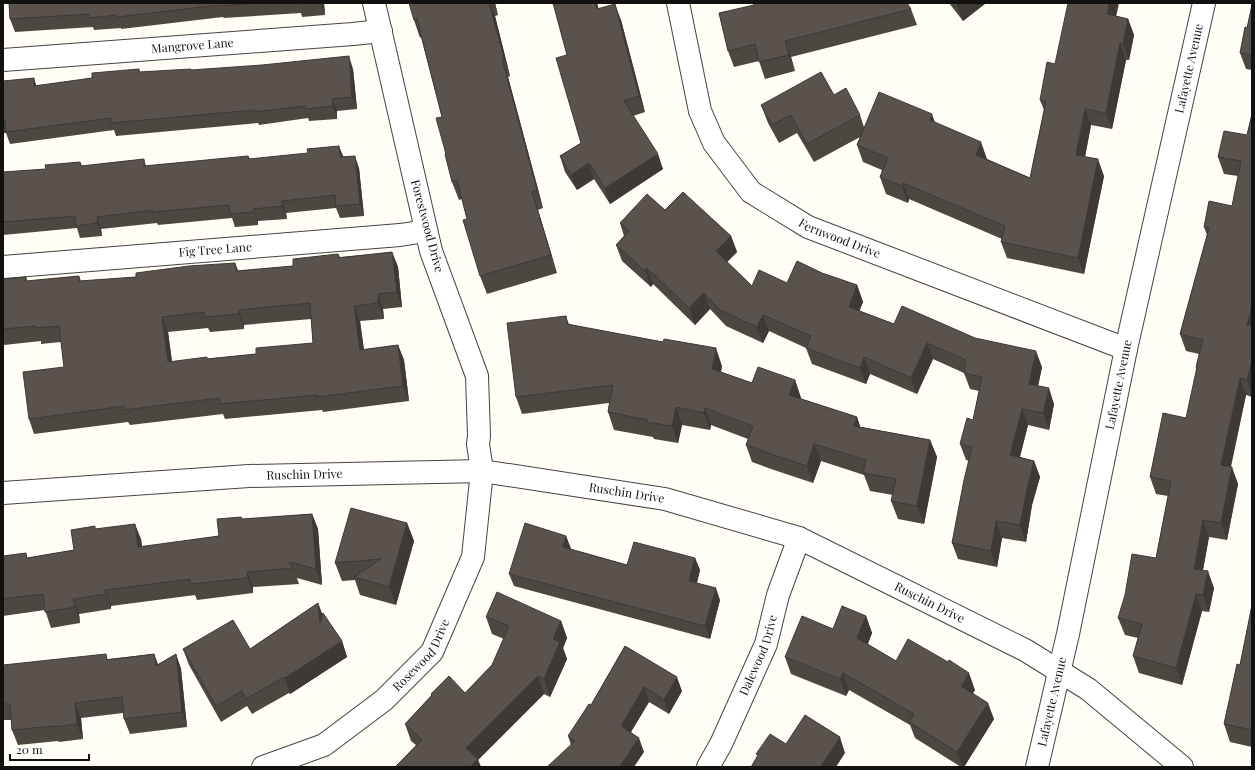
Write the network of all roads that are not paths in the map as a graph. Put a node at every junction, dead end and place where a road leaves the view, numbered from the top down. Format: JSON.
{"nodes":[{"id":1,"x":374,"y":3,"type":"edge"},
{"id":2,"x":678,"y":3,"type":"edge"},
{"id":3,"x":1204,"y":3,"type":"edge"},
{"id":4,"x":381,"y":31,"type":"junction"},
{"id":5,"x":3,"y":60,"type":"edge"},
{"id":6,"x":426,"y":231,"type":"junction"},
{"id":7,"x":3,"y":267,"type":"edge"},
{"id":8,"x":1126,"y":349,"type":"junction"},
{"id":9,"x":482,"y":471,"type":"junction"},
{"id":10,"x":3,"y":493,"type":"edge"},
{"id":11,"x":799,"y":538,"type":"junction"},
{"id":12,"x":1059,"y":671,"type":"junction"},
{"id":13,"x":263,"y":767,"type":"edge"},
{"id":14,"x":708,"y":767,"type":"edge"},
{"id":15,"x":1037,"y":767,"type":"edge"},
{"id":16,"x":1182,"y":767,"type":"edge"}],
"edges":[{"from":1,"to":4,"type":"street","name":"Forestwood Drive"},
{"from":2,"to":8,"type":"street","name":"Fernwood Drive"},
{"from":3,"to":8,"type":"street","name":"Lafayette Avenue"},
{"from":4,"to":5,"type":"street","name":"Mangrove Lane"},
{"from":4,"to":6,"type":"street","name":"Forestwood Drive"},
{"from":6,"to":7,"type":"street","name":"Fig Tree Lane"},
{"from":6,"to":9,"type":"street","name":"Forestwood Drive"},
{"from":8,"to":12,"type":"street","name":"Lafayette Avenue"},
{"from":9,"to":10,"type":"street","name":"Ruschin Drive"},
{"from":9,"to":11,"type":"street","name":"Ruschin Drive"},
{"from":9,"to":13,"type":"street","name":"Rosewood Drive"},
{"from":11,"to":12,"type":"street","name":"Ruschin Drive"},
{"from":11,"to":14,"type":"street","name":"Dalewood Drive"},
{"from":12,"to":15,"type":"street","name":"Lafayette Avenue"},
{"from":12,"to":16,"type":"street","name":"Ruschin Drive"}]}
